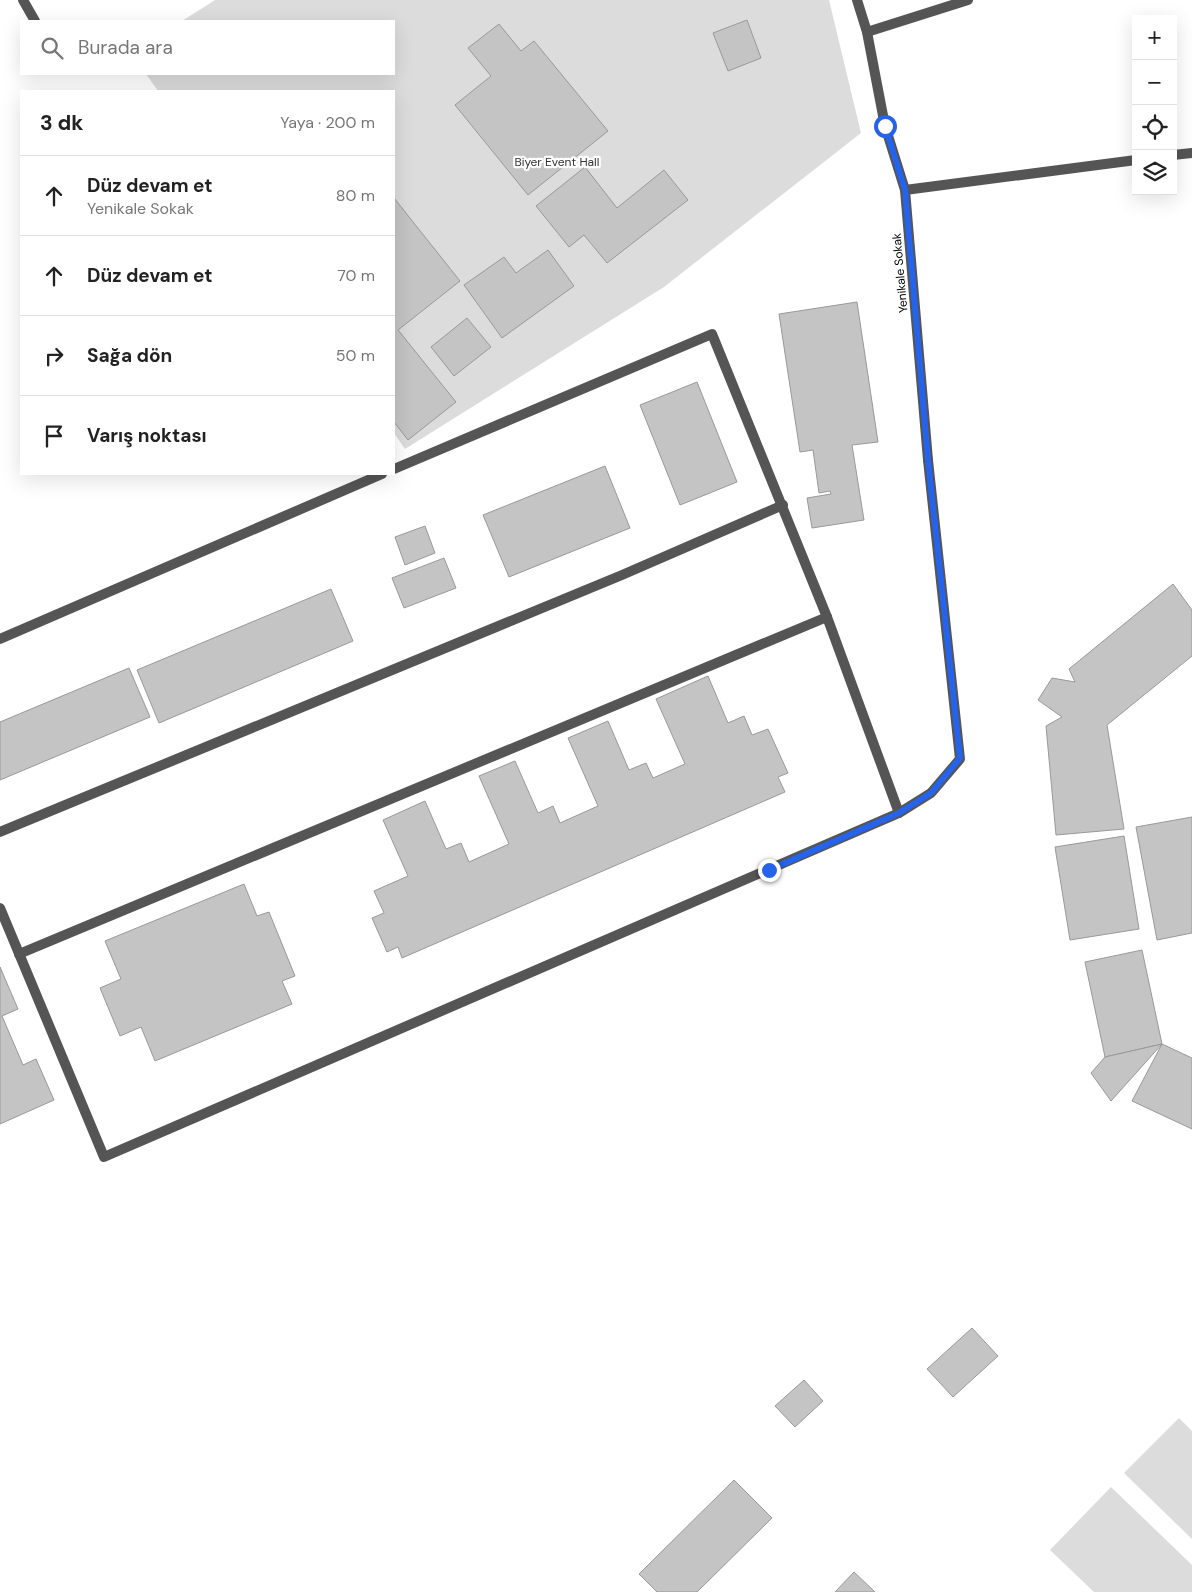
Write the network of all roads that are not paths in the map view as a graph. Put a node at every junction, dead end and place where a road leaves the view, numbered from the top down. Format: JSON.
{"nodes":[{"id":1,"x":23,"y":0,"type":"edge"},
{"id":2,"x":857,"y":0,"type":"edge"},
{"id":3,"x":968,"y":0,"type":"edge"},
{"id":4,"x":34,"y":20,"type":"edge"},
{"id":5,"x":867,"y":32,"type":"junction"},
{"id":6,"x":1192,"y":153,"type":"edge"},
{"id":7,"x":1177,"y":155,"type":"edge"},
{"id":8,"x":1132,"y":161,"type":"edge"},
{"id":9,"x":905,"y":190,"type":"junction"},
{"id":10,"x":395,"y":469,"type":"edge"},
{"id":11,"x":380,"y":475,"type":"edge"},
{"id":12,"x":783,"y":505,"type":"junction"},
{"id":13,"x":827,"y":617,"type":"junction"},
{"id":14,"x":0,"y":640,"type":"edge"},
{"id":15,"x":899,"y":813,"type":"junction"},
{"id":16,"x":0,"y":832,"type":"edge"},
{"id":17,"x":0,"y":908,"type":"edge"},
{"id":18,"x":19,"y":954,"type":"junction"}],
"edges":[{"from":1,"to":4,"type":"street"},
{"from":2,"to":5,"type":"street","name":"Yenikale Sokak"},
{"from":3,"to":5,"type":"street"},
{"from":5,"to":9,"type":"street","name":"Yenikale Sokak"},
{"from":6,"to":7,"type":"street"},
{"from":8,"to":9,"type":"street"},
{"from":9,"to":15,"type":"street","name":"Yenikale Sokak"},
{"from":10,"to":12,"type":"street"},
{"from":11,"to":14,"type":"street"},
{"from":12,"to":13,"type":"street"},
{"from":12,"to":16,"type":"street"},
{"from":13,"to":15,"type":"street"},
{"from":13,"to":18,"type":"street"},
{"from":15,"to":18,"type":"street","name":"Yenikale Sokak"},
{"from":17,"to":18,"type":"street"}]}
